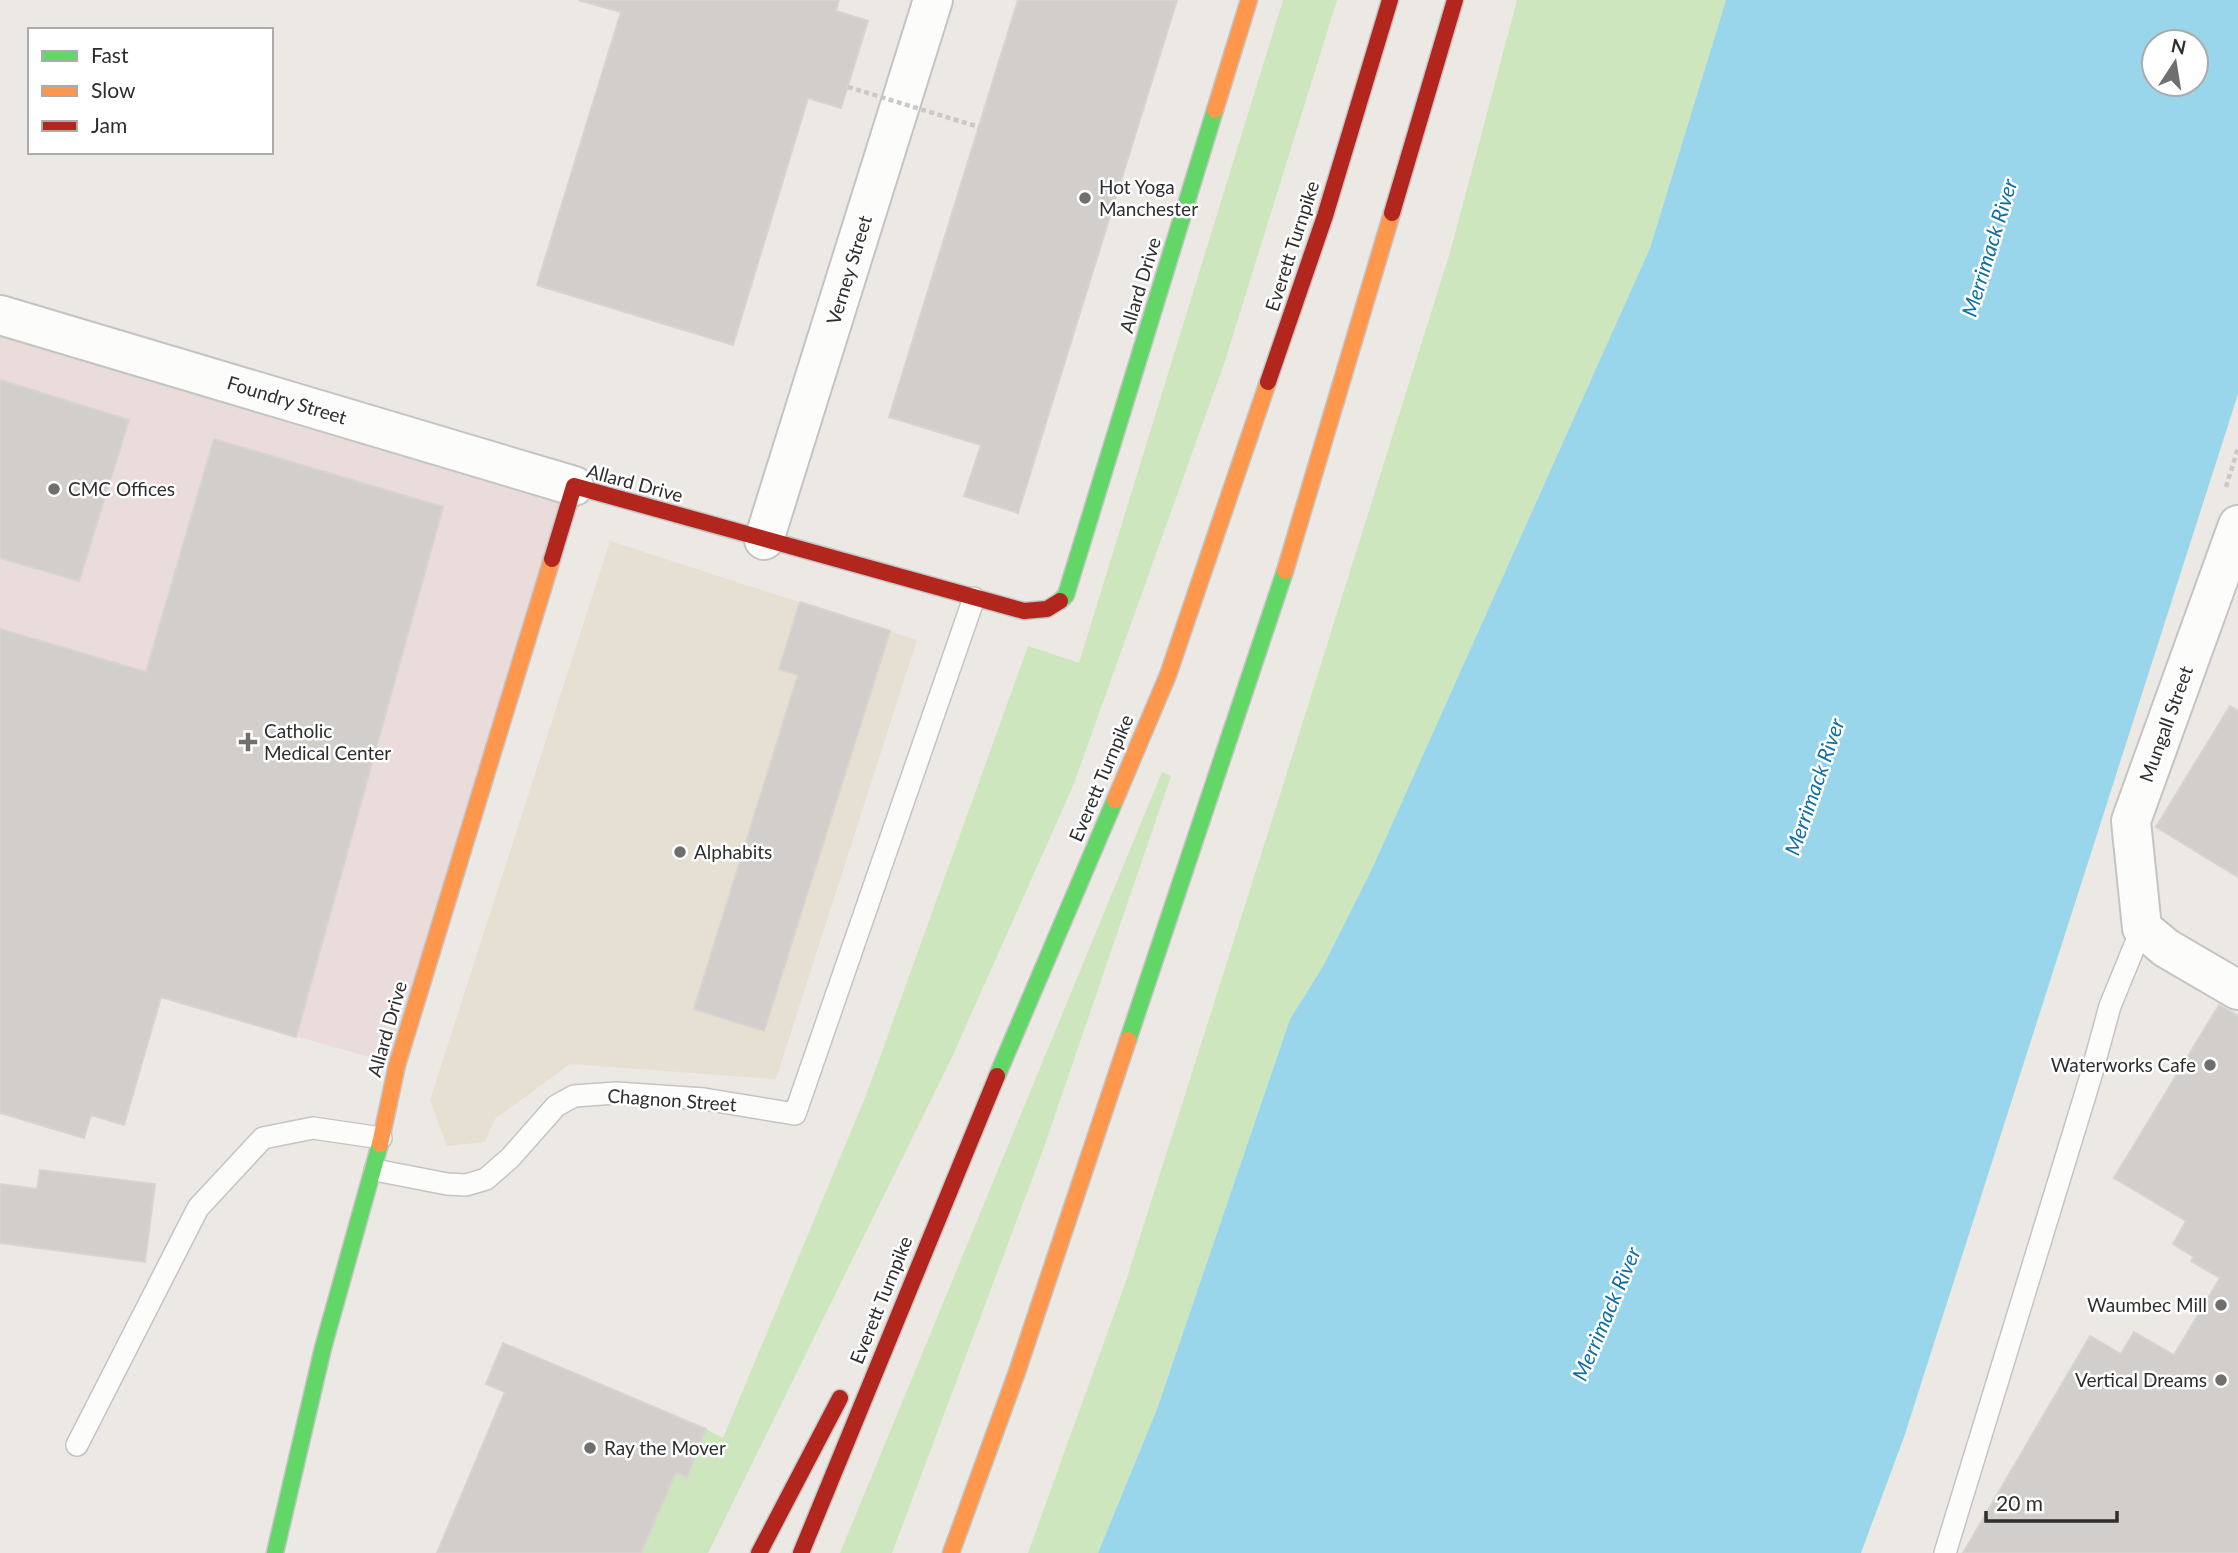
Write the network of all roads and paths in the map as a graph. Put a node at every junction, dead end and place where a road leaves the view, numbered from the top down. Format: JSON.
{"nodes":[{"id":1,"x":933,"y":0,"type":"edge"},
{"id":2,"x":1249,"y":0,"type":"edge"},
{"id":3,"x":1390,"y":0,"type":"edge"},
{"id":4,"x":1455,"y":0,"type":"edge"},
{"id":5,"x":848,"y":87,"type":"dead end"},
{"id":6,"x":979,"y":127,"type":"dead end"},
{"id":7,"x":0,"y":315,"type":"edge"},
{"id":8,"x":575,"y":486,"type":"junction"},
{"id":9,"x":2238,"y":525,"type":"edge"},
{"id":10,"x":764,"y":540,"type":"junction"},
{"id":11,"x":974,"y":598,"type":"junction"},
{"id":12,"x":2142,"y":928,"type":"junction"},
{"id":13,"x":2238,"y":990,"type":"edge"},
{"id":14,"x":381,"y":1138,"type":"junction"},
{"id":15,"x":374,"y":1170,"type":"junction"},
{"id":16,"x":945,"y":1198,"type":"junction"},
{"id":17,"x":868,"y":1345,"type":"dead end"},
{"id":18,"x":849,"y":1382,"type":"dead end"},
{"id":19,"x":77,"y":1445,"type":"dead end"},
{"id":20,"x":275,"y":1553,"type":"edge"},
{"id":21,"x":759,"y":1553,"type":"edge"},
{"id":22,"x":801,"y":1553,"type":"edge"},
{"id":23,"x":951,"y":1553,"type":"edge"},
{"id":24,"x":1945,"y":1553,"type":"edge"}],
"edges":[{"from":1,"to":10,"type":"street","name":"Verney Street"},
{"from":2,"to":11,"type":"main road","name":"Allard Drive"},
{"from":3,"to":16,"type":"main road","name":"Everett Turnpike"},
{"from":4,"to":23,"type":"main road"},
{"from":5,"to":6,"type":"path","bridge":true},
{"from":7,"to":8,"type":"street","name":"Foundry Street"},
{"from":8,"to":10,"type":"main road","name":"Allard Drive"},
{"from":8,"to":14,"type":"main road","name":"Allard Drive"},
{"from":9,"to":12,"type":"street","name":"Mungall Street"},
{"from":10,"to":11,"type":"main road","name":"Allard Drive"},
{"from":11,"to":15,"type":"lane","name":"Chagnon Street"},
{"from":12,"to":13,"type":"street"},
{"from":12,"to":24,"type":"lane"},
{"from":14,"to":15,"type":"main road","name":"Allard Drive"},
{"from":14,"to":19,"type":"lane"},
{"from":15,"to":20,"type":"main road","name":"Allard Drive"},
{"from":16,"to":17,"type":"main road"},
{"from":16,"to":22,"type":"main road","name":"Everett Turnpike"},
{"from":18,"to":21,"type":"main road"}]}
